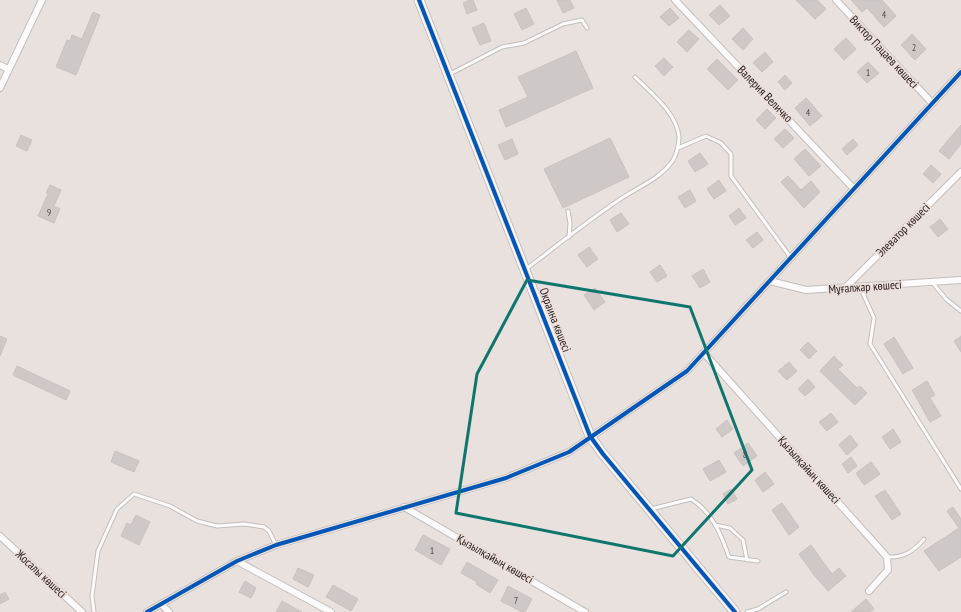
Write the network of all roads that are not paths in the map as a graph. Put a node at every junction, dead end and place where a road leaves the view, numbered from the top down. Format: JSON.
{"nodes":[{"id":1,"x":42,"y":0,"type":"edge"},
{"id":2,"x":419,"y":0,"type":"edge"},
{"id":3,"x":675,"y":0,"type":"edge"},
{"id":4,"x":836,"y":0,"type":"edge"},
{"id":5,"x":587,"y":28,"type":"dead end"},
{"id":6,"x":0,"y":66,"type":"edge"},
{"id":7,"x":8,"y":69,"type":"junction"},
{"id":8,"x":961,"y":72,"type":"edge"},
{"id":9,"x":448,"y":75,"type":"junction"},
{"id":10,"x":635,"y":77,"type":"dead end"},
{"id":11,"x":0,"y":88,"type":"edge"},
{"id":12,"x":932,"y":103,"type":"junction"},
{"id":13,"x":678,"y":148,"type":"junction"},
{"id":14,"x":961,"y":172,"type":"edge"},
{"id":15,"x":854,"y":188,"type":"junction"},
{"id":16,"x":568,"y":211,"type":"dead end"},
{"id":17,"x":568,"y":237,"type":"junction"},
{"id":18,"x":791,"y":258,"type":"junction"},
{"id":19,"x":525,"y":270,"type":"junction"},
{"id":20,"x":961,"y":280,"type":"edge"},
{"id":21,"x":770,"y":281,"type":"junction"},
{"id":22,"x":932,"y":282,"type":"junction"},
{"id":23,"x":860,"y":287,"type":"junction"},
{"id":24,"x":845,"y":288,"type":"junction"},
{"id":25,"x":961,"y":311,"type":"edge"},
{"id":26,"x":704,"y":353,"type":"junction"},
{"id":27,"x":590,"y":436,"type":"junction"},
{"id":28,"x":961,"y":489,"type":"edge"},
{"id":29,"x":404,"y":507,"type":"junction"},
{"id":30,"x":650,"y":510,"type":"junction"},
{"id":31,"x":715,"y":525,"type":"junction"},
{"id":32,"x":0,"y":536,"type":"edge"},
{"id":33,"x":924,"y":539,"type":"dead end"},
{"id":34,"x":276,"y":545,"type":"junction"},
{"id":35,"x":887,"y":557,"type":"junction"},
{"id":36,"x":747,"y":560,"type":"junction"},
{"id":37,"x":237,"y":561,"type":"junction"},
{"id":38,"x":758,"y":561,"type":"dead end"},
{"id":39,"x":869,"y":591,"type":"dead end"},
{"id":40,"x":786,"y":592,"type":"dead end"},
{"id":41,"x":161,"y":604,"type":"junction"},
{"id":42,"x":82,"y":612,"type":"edge"},
{"id":43,"x":94,"y":612,"type":"edge"},
{"id":44,"x":147,"y":612,"type":"edge"},
{"id":45,"x":169,"y":612,"type":"edge"},
{"id":46,"x":331,"y":612,"type":"edge"},
{"id":47,"x":585,"y":612,"type":"edge"},
{"id":48,"x":735,"y":612,"type":"edge"},
{"id":49,"x":747,"y":612,"type":"edge"}],
"edges":[{"from":1,"to":7,"type":"street"},
{"from":2,"to":9,"type":"street","name":"Окраина көшесі"},
{"from":3,"to":15,"type":"street","name":"Валерия Величко"},
{"from":4,"to":12,"type":"street","name":"Виктор Пацаев көшесі"},
{"from":5,"to":9,"type":"lane"},
{"from":6,"to":7,"type":"street"},
{"from":7,"to":11,"type":"street"},
{"from":8,"to":12,"type":"street"},
{"from":9,"to":19,"type":"street","name":"Окраина көшесі"},
{"from":10,"to":13,"type":"lane"},
{"from":12,"to":15,"type":"street"},
{"from":13,"to":17,"type":"lane"},
{"from":13,"to":18,"type":"lane"},
{"from":14,"to":24,"type":"street","name":"Элеватор көшесі"},
{"from":15,"to":18,"type":"street"},
{"from":16,"to":17,"type":"lane"},
{"from":17,"to":19,"type":"lane"},
{"from":18,"to":21,"type":"street"},
{"from":19,"to":27,"type":"street","name":"Окраина көшесі"},
{"from":20,"to":22,"type":"street","name":"Мұғалжар көшесі"},
{"from":21,"to":24,"type":"street","name":"Мұғалжар көшесі"},
{"from":21,"to":26,"type":"street"},
{"from":22,"to":23,"type":"street","name":"Мұғалжар көшесі"},
{"from":22,"to":25,"type":"lane"},
{"from":23,"to":24,"type":"street","name":"Мұғалжар көшесі"},
{"from":23,"to":28,"type":"lane"},
{"from":26,"to":27,"type":"street"},
{"from":26,"to":35,"type":"street","name":"Қызылқайың көшесі"},
{"from":27,"to":29,"type":"street"},
{"from":27,"to":30,"type":"street","name":"Окраина көшесі"},
{"from":29,"to":34,"type":"street"},
{"from":29,"to":47,"type":"street","name":"Қызылқайың көшесі"},
{"from":30,"to":31,"type":"lane"},
{"from":30,"to":48,"type":"street","name":"Окраина көшесі"},
{"from":31,"to":36,"type":"lane"},
{"from":31,"to":36,"type":"lane"},
{"from":32,"to":42,"type":"street","name":"Жосалы көшесі"},
{"from":33,"to":35,"type":"lane"},
{"from":34,"to":37,"type":"street"},
{"from":34,"to":43,"type":"lane"},
{"from":35,"to":39,"type":"street"},
{"from":36,"to":38,"type":"lane"},
{"from":37,"to":41,"type":"street"},
{"from":37,"to":46,"type":"street"},
{"from":40,"to":49,"type":"lane"},
{"from":41,"to":44,"type":"street"},
{"from":41,"to":45,"type":"street"}]}
